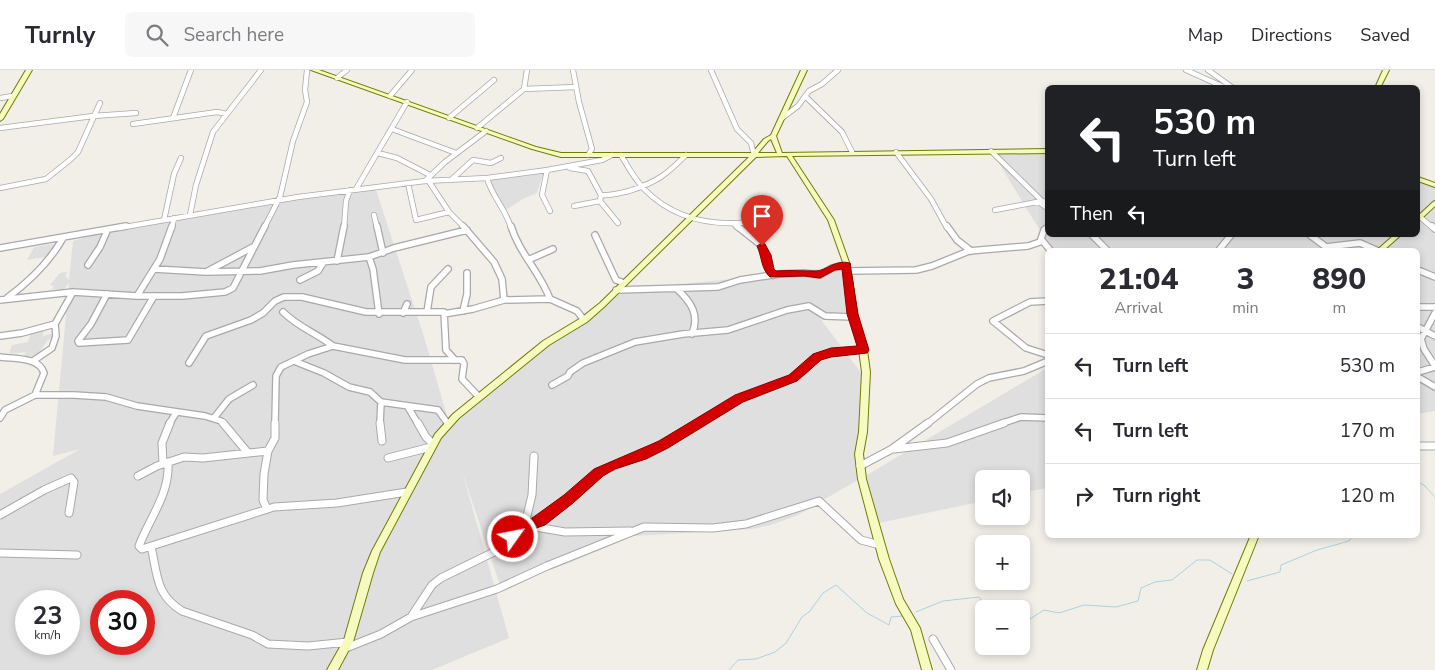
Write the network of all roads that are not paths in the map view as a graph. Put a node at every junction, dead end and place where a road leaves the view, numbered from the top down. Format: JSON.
{"nodes":[{"id":1,"x":29,"y":70,"type":"edge"},
{"id":2,"x":191,"y":70,"type":"edge"},
{"id":3,"x":261,"y":70,"type":"edge"},
{"id":4,"x":307,"y":70,"type":"edge"},
{"id":5,"x":314,"y":70,"type":"edge"},
{"id":6,"x":347,"y":70,"type":"edge"},
{"id":7,"x":412,"y":70,"type":"edge"},
{"id":8,"x":527,"y":70,"type":"edge"},
{"id":9,"x":573,"y":70,"type":"edge"},
{"id":10,"x":711,"y":70,"type":"edge"},
{"id":11,"x":804,"y":70,"type":"edge"},
{"id":12,"x":838,"y":70,"type":"edge"},
{"id":13,"x":1186,"y":70,"type":"edge"},
{"id":14,"x":1208,"y":70,"type":"edge"},
{"id":15,"x":1386,"y":70,"type":"edge"},
{"id":16,"x":337,"y":78,"type":"junction"},
{"id":17,"x":494,"y":80,"type":"dead end"},
{"id":18,"x":1219,"y":85,"type":"edge"},
{"id":19,"x":1229,"y":85,"type":"edge"},
{"id":20,"x":1378,"y":85,"type":"edge"},
{"id":21,"x":576,"y":88,"type":"junction"},
{"id":22,"x":524,"y":89,"type":"junction"},
{"id":23,"x":13,"y":96,"type":"junction"},
{"id":24,"x":390,"y":96,"type":"junction"},
{"id":25,"x":805,"y":96,"type":"junction"},
{"id":26,"x":0,"y":98,"type":"edge"},
{"id":27,"x":407,"y":102,"type":"junction"},
{"id":28,"x":100,"y":103,"type":"dead end"},
{"id":29,"x":136,"y":113,"type":"dead end"},
{"id":30,"x":227,"y":114,"type":"junction"},
{"id":31,"x":93,"y":116,"type":"junction"},
{"id":32,"x":173,"y":118,"type":"junction"},
{"id":33,"x":449,"y":118,"type":"junction"},
{"id":34,"x":782,"y":118,"type":"junction"},
{"id":35,"x":0,"y":119,"type":"edge"},
{"id":36,"x":133,"y":124,"type":"dead end"},
{"id":37,"x":0,"y":128,"type":"edge"},
{"id":38,"x":477,"y":128,"type":"junction"},
{"id":39,"x":392,"y":129,"type":"junction"},
{"id":40,"x":486,"y":131,"type":"junction"},
{"id":41,"x":773,"y":136,"type":"junction"},
{"id":42,"x":991,"y":151,"type":"junction"},
{"id":43,"x":852,"y":152,"type":"junction"},
{"id":44,"x":896,"y":152,"type":"junction"},
{"id":45,"x":1045,"y":152,"type":"edge"},
{"id":46,"x":378,"y":153,"type":"junction"},
{"id":47,"x":456,"y":153,"type":"junction"},
{"id":48,"x":784,"y":154,"type":"junction"},
{"id":49,"x":588,"y":155,"type":"junction"},
{"id":50,"x":596,"y":155,"type":"junction"},
{"id":51,"x":612,"y":155,"type":"junction"},
{"id":52,"x":621,"y":155,"type":"junction"},
{"id":53,"x":686,"y":155,"type":"junction"},
{"id":54,"x":754,"y":155,"type":"junction"},
{"id":55,"x":181,"y":158,"type":"dead end"},
{"id":56,"x":501,"y":158,"type":"dead end"},
{"id":57,"x":592,"y":162,"type":"junction"},
{"id":58,"x":565,"y":167,"type":"junction"},
{"id":59,"x":546,"y":170,"type":"junction"},
{"id":60,"x":586,"y":170,"type":"junction"},
{"id":61,"x":487,"y":178,"type":"junction"},
{"id":62,"x":428,"y":179,"type":"junction"},
{"id":63,"x":451,"y":180,"type":"junction"},
{"id":64,"x":1420,"y":180,"type":"edge"},
{"id":65,"x":408,"y":184,"type":"junction"},
{"id":66,"x":1435,"y":185,"type":"edge"},
{"id":67,"x":642,"y":186,"type":"junction"},
{"id":68,"x":0,"y":188,"type":"edge"},
{"id":69,"x":356,"y":189,"type":"junction"},
{"id":70,"x":350,"y":190,"type":"junction"},
{"id":71,"x":601,"y":198,"type":"junction"},
{"id":72,"x":278,"y":200,"type":"junction"},
{"id":73,"x":1043,"y":202,"type":"edge"},
{"id":74,"x":1435,"y":203,"type":"edge"},
{"id":75,"x":574,"y":206,"type":"dead end"},
{"id":76,"x":995,"y":210,"type":"dead end"},
{"id":77,"x":550,"y":211,"type":"dead end"},
{"id":78,"x":449,"y":212,"type":"junction"},
{"id":79,"x":190,"y":215,"type":"junction"},
{"id":80,"x":374,"y":215,"type":"dead end"},
{"id":81,"x":1420,"y":217,"type":"edge"},
{"id":82,"x":174,"y":218,"type":"junction"},
{"id":83,"x":689,"y":218,"type":"junction"},
{"id":84,"x":771,"y":219,"type":"dead end"},
{"id":85,"x":1420,"y":219,"type":"edge"},
{"id":86,"x":164,"y":220,"type":"junction"},
{"id":87,"x":618,"y":223,"type":"dead end"},
{"id":88,"x":735,"y":225,"type":"junction"},
{"id":89,"x":1045,"y":229,"type":"edge"},
{"id":90,"x":1435,"y":229,"type":"edge"},
{"id":91,"x":467,"y":230,"type":"junction"},
{"id":92,"x":107,"y":231,"type":"junction"},
{"id":93,"x":595,"y":236,"type":"dead end"},
{"id":94,"x":1094,"y":237,"type":"edge"},
{"id":95,"x":1227,"y":237,"type":"edge"},
{"id":96,"x":1313,"y":237,"type":"edge"},
{"id":97,"x":1395,"y":237,"type":"edge"},
{"id":98,"x":63,"y":238,"type":"junction"},
{"id":99,"x":1041,"y":239,"type":"junction"},
{"id":100,"x":253,"y":247,"type":"junction"},
{"id":101,"x":0,"y":248,"type":"edge"},
{"id":102,"x":1048,"y":248,"type":"edge"},
{"id":103,"x":1105,"y":248,"type":"edge"},
{"id":104,"x":1220,"y":248,"type":"edge"},
{"id":105,"x":1373,"y":248,"type":"edge"},
{"id":106,"x":1381,"y":248,"type":"edge"},
{"id":107,"x":553,"y":249,"type":"dead end"},
{"id":108,"x":970,"y":251,"type":"junction"},
{"id":109,"x":383,"y":252,"type":"junction"},
{"id":110,"x":369,"y":257,"type":"junction"},
{"id":111,"x":160,"y":258,"type":"junction"},
{"id":112,"x":528,"y":260,"type":"junction"},
{"id":113,"x":337,"y":262,"type":"junction"},
{"id":114,"x":323,"y":263,"type":"junction"},
{"id":115,"x":88,"y":264,"type":"dead end"},
{"id":116,"x":848,"y":268,"type":"junction"},
{"id":117,"x":154,"y":269,"type":"junction"},
{"id":118,"x":448,"y":269,"type":"dead end"},
{"id":119,"x":170,"y":270,"type":"junction"},
{"id":120,"x":242,"y":271,"type":"junction"},
{"id":121,"x":1420,"y":271,"type":"edge"},
{"id":122,"x":206,"y":272,"type":"junction"},
{"id":123,"x":467,"y":273,"type":"dead end"},
{"id":124,"x":774,"y":274,"type":"junction"},
{"id":125,"x":1435,"y":277,"type":"edge"},
{"id":126,"x":300,"y":280,"type":"dead end"},
{"id":127,"x":624,"y":283,"type":"junction"},
{"id":128,"x":677,"y":289,"type":"junction"},
{"id":129,"x":616,"y":290,"type":"junction"},
{"id":130,"x":73,"y":292,"type":"junction"},
{"id":131,"x":107,"y":294,"type":"junction"},
{"id":132,"x":137,"y":296,"type":"junction"},
{"id":133,"x":154,"y":296,"type":"junction"},
{"id":134,"x":550,"y":298,"type":"junction"},
{"id":135,"x":2,"y":300,"type":"edge"},
{"id":136,"x":504,"y":300,"type":"junction"},
{"id":137,"x":1045,"y":302,"type":"edge"},
{"id":138,"x":407,"y":304,"type":"dead end"},
{"id":139,"x":1420,"y":307,"type":"edge"},
{"id":140,"x":1435,"y":307,"type":"edge"},
{"id":141,"x":463,"y":311,"type":"junction"},
{"id":142,"x":283,"y":312,"type":"dead end"},
{"id":143,"x":427,"y":312,"type":"junction"},
{"id":144,"x":403,"y":313,"type":"junction"},
{"id":145,"x":1435,"y":313,"type":"edge"},
{"id":146,"x":379,"y":314,"type":"junction"},
{"id":147,"x":444,"y":314,"type":"junction"},
{"id":148,"x":853,"y":317,"type":"junction"},
{"id":149,"x":584,"y":320,"type":"junction"},
{"id":150,"x":55,"y":324,"type":"junction"},
{"id":151,"x":1420,"y":328,"type":"edge"},
{"id":152,"x":692,"y":334,"type":"junction"},
{"id":153,"x":0,"y":336,"type":"edge"},
{"id":154,"x":1435,"y":336,"type":"edge"},
{"id":155,"x":333,"y":346,"type":"junction"},
{"id":156,"x":863,"y":350,"type":"junction"},
{"id":157,"x":1045,"y":354,"type":"edge"},
{"id":158,"x":1,"y":358,"type":"edge"},
{"id":159,"x":455,"y":360,"type":"junction"},
{"id":160,"x":33,"y":361,"type":"junction"},
{"id":161,"x":294,"y":361,"type":"junction"},
{"id":162,"x":1045,"y":362,"type":"edge"},
{"id":163,"x":189,"y":363,"type":"dead end"},
{"id":164,"x":1435,"y":366,"type":"edge"},
{"id":165,"x":1420,"y":371,"type":"edge"},
{"id":166,"x":1420,"y":378,"type":"edge"},
{"id":167,"x":253,"y":385,"type":"dead end"},
{"id":168,"x":552,"y":385,"type":"dead end"},
{"id":169,"x":1435,"y":387,"type":"edge"},
{"id":170,"x":35,"y":395,"type":"junction"},
{"id":171,"x":479,"y":397,"type":"junction"},
{"id":172,"x":381,"y":402,"type":"junction"},
{"id":173,"x":408,"y":407,"type":"junction"},
{"id":174,"x":176,"y":413,"type":"junction"},
{"id":175,"x":0,"y":418,"type":"edge"},
{"id":176,"x":214,"y":418,"type":"junction"},
{"id":177,"x":1045,"y":418,"type":"edge"},
{"id":178,"x":448,"y":424,"type":"junction"},
{"id":179,"x":382,"y":442,"type":"dead end"},
{"id":180,"x":432,"y":446,"type":"junction"},
{"id":181,"x":1420,"y":446,"type":"edge"},
{"id":182,"x":1435,"y":446,"type":"edge"},
{"id":183,"x":892,"y":449,"type":"junction"},
{"id":184,"x":268,"y":451,"type":"junction"},
{"id":185,"x":248,"y":453,"type":"junction"},
{"id":186,"x":534,"y":456,"type":"dead end"},
{"id":187,"x":388,"y":458,"type":"dead end"},
{"id":188,"x":166,"y":463,"type":"junction"},
{"id":189,"x":860,"y":466,"type":"junction"},
{"id":190,"x":138,"y":476,"type":"dead end"},
{"id":191,"x":407,"y":492,"type":"junction"},
{"id":192,"x":267,"y":509,"type":"junction"},
{"id":193,"x":69,"y":513,"type":"dead end"},
{"id":194,"x":0,"y":515,"type":"edge"},
{"id":195,"x":527,"y":525,"type":"junction"},
{"id":196,"x":633,"y":531,"type":"junction"},
{"id":197,"x":1255,"y":538,"type":"edge"},
{"id":198,"x":880,"y":545,"type":"junction"},
{"id":199,"x":151,"y":547,"type":"junction"},
{"id":200,"x":0,"y":553,"type":"edge"},
{"id":201,"x":78,"y":555,"type":"dead end"},
{"id":202,"x":411,"y":617,"type":"junction"},
{"id":203,"x":933,"y":639,"type":"dead end"},
{"id":204,"x":347,"y":645,"type":"junction"},
{"id":205,"x":332,"y":670,"type":"edge"},
{"id":206,"x":927,"y":670,"type":"edge"},
{"id":207,"x":951,"y":670,"type":"edge"},
{"id":208,"x":1202,"y":670,"type":"edge"}],
"edges":[{"from":1,"to":23,"type":"street"},
{"from":2,"to":32,"type":"street"},
{"from":3,"to":30,"type":"street"},
{"from":4,"to":72,"type":"street"},
{"from":5,"to":16,"type":"street"},
{"from":6,"to":16,"type":"street"},
{"from":7,"to":24,"type":"street"},
{"from":8,"to":22,"type":"street"},
{"from":9,"to":21,"type":"street"},
{"from":10,"to":54,"type":"street"},
{"from":11,"to":34,"type":"street"},
{"from":12,"to":25,"type":"street"},
{"from":13,"to":18,"type":"street"},
{"from":14,"to":19,"type":"street"},
{"from":15,"to":20,"type":"street"},
{"from":16,"to":24,"type":"street"},
{"from":17,"to":33,"type":"street"},
{"from":21,"to":22,"type":"street"},
{"from":21,"to":49,"type":"street"},
{"from":22,"to":38,"type":"street"},
{"from":23,"to":26,"type":"street"},
{"from":23,"to":35,"type":"street"},
{"from":24,"to":27,"type":"street"},
{"from":25,"to":34,"type":"street"},
{"from":25,"to":43,"type":"street"},
{"from":27,"to":33,"type":"street"},
{"from":27,"to":39,"type":"street"},
{"from":28,"to":31,"type":"street"},
{"from":29,"to":31,"type":"street"},
{"from":30,"to":32,"type":"street"},
{"from":30,"to":79,"type":"street"},
{"from":31,"to":37,"type":"street"},
{"from":31,"to":68,"type":"street"},
{"from":32,"to":36,"type":"street"},
{"from":33,"to":38,"type":"street"},
{"from":34,"to":41,"type":"street"},
{"from":38,"to":40,"type":"street"},
{"from":39,"to":46,"type":"street"},
{"from":39,"to":47,"type":"street"},
{"from":40,"to":47,"type":"street"},
{"from":40,"to":49,"type":"street"},
{"from":41,"to":48,"type":"street"},
{"from":41,"to":54,"type":"street"},
{"from":42,"to":44,"type":"street"},
{"from":42,"to":45,"type":"street"},
{"from":42,"to":73,"type":"street"},
{"from":43,"to":44,"type":"street"},
{"from":43,"to":48,"type":"street"},
{"from":44,"to":108,"type":"street"},
{"from":46,"to":62,"type":"street"},
{"from":46,"to":69,"type":"street"},
{"from":47,"to":62,"type":"street"},
{"from":48,"to":54,"type":"street"},
{"from":48,"to":116,"type":"street"},
{"from":49,"to":50,"type":"street"},
{"from":50,"to":51,"type":"street"},
{"from":50,"to":57,"type":"street"},
{"from":51,"to":52,"type":"street"},
{"from":51,"to":57,"type":"street"},
{"from":52,"to":53,"type":"street"},
{"from":52,"to":67,"type":"street"},
{"from":53,"to":54,"type":"street"},
{"from":53,"to":67,"type":"street"},
{"from":54,"to":83,"type":"street"},
{"from":55,"to":86,"type":"street"},
{"from":56,"to":63,"type":"street"},
{"from":57,"to":58,"type":"street"},
{"from":57,"to":60,"type":"street"},
{"from":58,"to":59,"type":"street"},
{"from":58,"to":60,"type":"street"},
{"from":59,"to":61,"type":"street"},
{"from":59,"to":77,"type":"street"},
{"from":60,"to":71,"type":"street"},
{"from":61,"to":63,"type":"street"},
{"from":61,"to":112,"type":"street"},
{"from":62,"to":63,"type":"street"},
{"from":62,"to":65,"type":"street"},
{"from":62,"to":78,"type":"street"},
{"from":64,"to":66,"type":"street"},
{"from":65,"to":69,"type":"street"},
{"from":65,"to":78,"type":"street"},
{"from":67,"to":71,"type":"street"},
{"from":67,"to":83,"type":"street"},
{"from":69,"to":70,"type":"street"},
{"from":70,"to":72,"type":"street"},
{"from":70,"to":113,"type":"street"},
{"from":71,"to":75,"type":"street"},
{"from":71,"to":87,"type":"street"},
{"from":72,"to":79,"type":"street"},
{"from":72,"to":100,"type":"street"},
{"from":73,"to":76,"type":"street"},
{"from":74,"to":81,"type":"street"},
{"from":78,"to":91,"type":"street"},
{"from":79,"to":82,"type":"street"},
{"from":80,"to":109,"type":"street"},
{"from":82,"to":86,"type":"street"},
{"from":82,"to":111,"type":"street"},
{"from":83,"to":88,"type":"street"},
{"from":83,"to":127,"type":"street"},
{"from":84,"to":88,"type":"street"},
{"from":85,"to":90,"type":"street"},
{"from":86,"to":92,"type":"street"},
{"from":88,"to":124,"type":"street"},
{"from":89,"to":99,"type":"street"},
{"from":91,"to":109,"type":"street"},
{"from":91,"to":136,"type":"street"},
{"from":92,"to":98,"type":"street"},
{"from":92,"to":115,"type":"street"},
{"from":93,"to":127,"type":"street"},
{"from":94,"to":103,"type":"street"},
{"from":95,"to":104,"type":"street"},
{"from":96,"to":105,"type":"street"},
{"from":97,"to":106,"type":"street"},
{"from":98,"to":101,"type":"street"},
{"from":98,"to":135,"type":"street"},
{"from":99,"to":102,"type":"street"},
{"from":99,"to":108,"type":"street"},
{"from":100,"to":120,"type":"street"},
{"from":100,"to":122,"type":"street"},
{"from":107,"to":112,"type":"street"},
{"from":108,"to":116,"type":"street"},
{"from":109,"to":110,"type":"street"},
{"from":110,"to":113,"type":"street"},
{"from":110,"to":146,"type":"street"},
{"from":111,"to":117,"type":"street"},
{"from":111,"to":119,"type":"street"},
{"from":112,"to":134,"type":"street"},
{"from":113,"to":114,"type":"street"},
{"from":114,"to":120,"type":"street"},
{"from":114,"to":126,"type":"street"},
{"from":116,"to":124,"type":"street"},
{"from":116,"to":148,"type":"street"},
{"from":117,"to":119,"type":"street"},
{"from":117,"to":132,"type":"street"},
{"from":118,"to":143,"type":"street"},
{"from":119,"to":122,"type":"street"},
{"from":120,"to":122,"type":"street"},
{"from":120,"to":133,"type":"street"},
{"from":121,"to":125,"type":"street"},
{"from":123,"to":141,"type":"street"},
{"from":124,"to":128,"type":"street"},
{"from":127,"to":129,"type":"street"},
{"from":128,"to":129,"type":"street"},
{"from":128,"to":152,"type":"street"},
{"from":129,"to":149,"type":"street"},
{"from":130,"to":131,"type":"street"},
{"from":130,"to":135,"type":"street"},
{"from":130,"to":150,"type":"street"},
{"from":131,"to":132,"type":"street"},
{"from":131,"to":133,"type":"street"},
{"from":132,"to":133,"type":"street"},
{"from":134,"to":136,"type":"street"},
{"from":134,"to":149,"type":"street"},
{"from":136,"to":141,"type":"street"},
{"from":137,"to":157,"type":"street"},
{"from":138,"to":144,"type":"street"},
{"from":139,"to":140,"type":"street"},
{"from":141,"to":147,"type":"street"},
{"from":142,"to":155,"type":"street"},
{"from":143,"to":144,"type":"street"},
{"from":143,"to":147,"type":"street"},
{"from":144,"to":146,"type":"street"},
{"from":145,"to":151,"type":"street"},
{"from":146,"to":163,"type":"street"},
{"from":147,"to":159,"type":"street"},
{"from":148,"to":152,"type":"street"},
{"from":148,"to":156,"type":"street"},
{"from":149,"to":171,"type":"street"},
{"from":150,"to":153,"type":"street"},
{"from":150,"to":160,"type":"street"},
{"from":151,"to":154,"type":"street"},
{"from":151,"to":164,"type":"street"},
{"from":152,"to":168,"type":"street"},
{"from":155,"to":159,"type":"street"},
{"from":155,"to":161,"type":"street"},
{"from":156,"to":189,"type":"street"},
{"from":156,"to":195,"type":"street"},
{"from":158,"to":160,"type":"street"},
{"from":159,"to":171,"type":"street"},
{"from":160,"to":170,"type":"street"},
{"from":161,"to":172,"type":"street"},
{"from":161,"to":184,"type":"street"},
{"from":162,"to":183,"type":"street"},
{"from":164,"to":165,"type":"street"},
{"from":166,"to":169,"type":"street"},
{"from":167,"to":176,"type":"street"},
{"from":170,"to":174,"type":"street"},
{"from":170,"to":175,"type":"street"},
{"from":171,"to":178,"type":"street"},
{"from":172,"to":173,"type":"street"},
{"from":172,"to":179,"type":"street"},
{"from":173,"to":178,"type":"street"},
{"from":173,"to":180,"type":"street"},
{"from":174,"to":176,"type":"street"},
{"from":174,"to":188,"type":"street"},
{"from":176,"to":185,"type":"street"},
{"from":177,"to":183,"type":"street"},
{"from":178,"to":180,"type":"street"},
{"from":180,"to":187,"type":"street"},
{"from":180,"to":191,"type":"street"},
{"from":181,"to":182,"type":"street"},
{"from":183,"to":189,"type":"street"},
{"from":184,"to":185,"type":"street"},
{"from":184,"to":192,"type":"street"},
{"from":185,"to":188,"type":"street"},
{"from":186,"to":195,"type":"street"},
{"from":188,"to":190,"type":"street"},
{"from":188,"to":199,"type":"street"},
{"from":189,"to":198,"type":"street"},
{"from":191,"to":192,"type":"street"},
{"from":191,"to":204,"type":"street"},
{"from":192,"to":199,"type":"street"},
{"from":193,"to":194,"type":"street"},
{"from":195,"to":196,"type":"street"},
{"from":195,"to":202,"type":"street"},
{"from":196,"to":198,"type":"street"},
{"from":196,"to":202,"type":"street"},
{"from":197,"to":208,"type":"street"},
{"from":198,"to":206,"type":"street"},
{"from":199,"to":204,"type":"street"},
{"from":200,"to":201,"type":"street"},
{"from":202,"to":204,"type":"street"},
{"from":203,"to":207,"type":"street"},
{"from":204,"to":205,"type":"street"}]}
